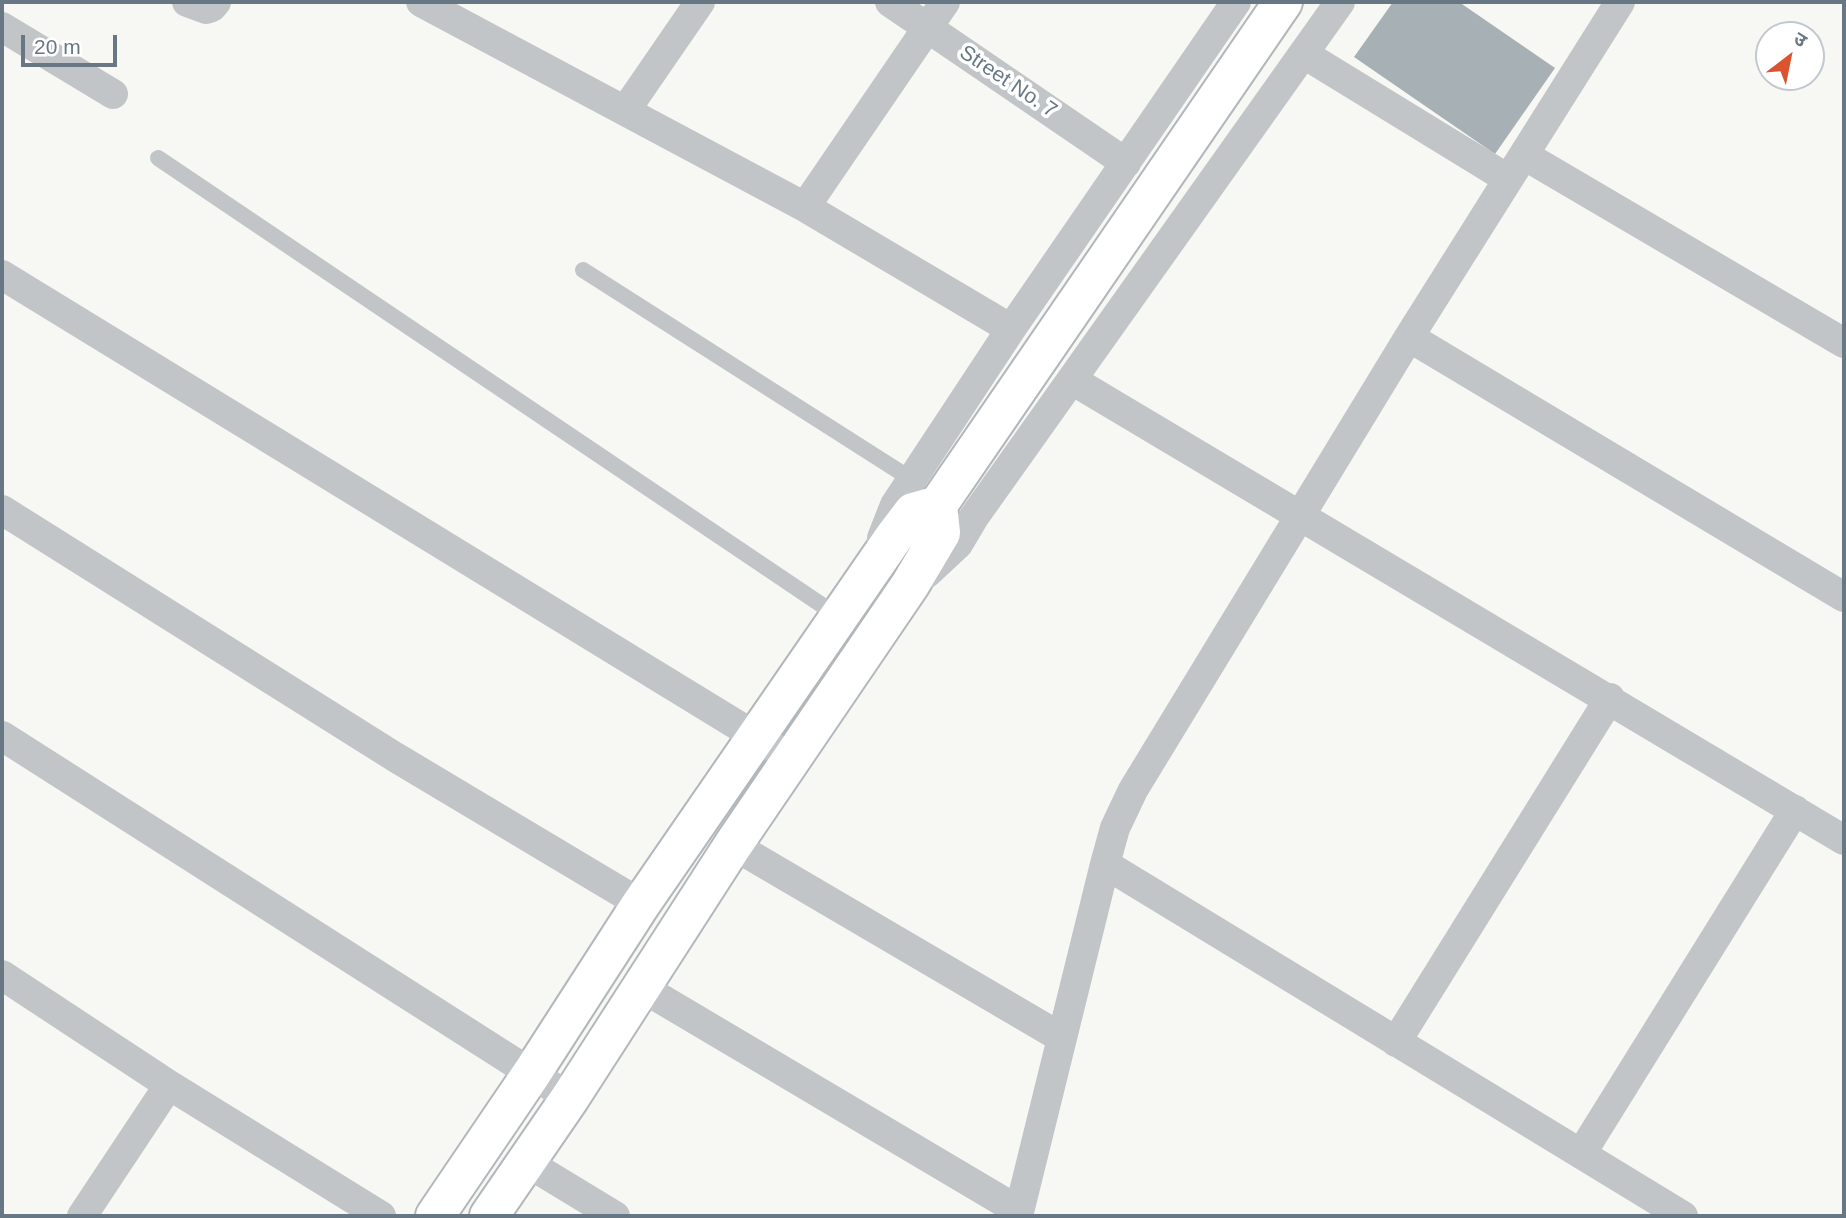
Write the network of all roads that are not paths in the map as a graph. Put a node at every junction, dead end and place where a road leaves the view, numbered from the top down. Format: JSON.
{"nodes":[{"id":1,"x":187,"y":2,"type":"edge"},
{"id":2,"x":216,"y":2,"type":"edge"},
{"id":3,"x":421,"y":2,"type":"edge"},
{"id":4,"x":700,"y":2,"type":"edge"},
{"id":5,"x":890,"y":2,"type":"edge"},
{"id":6,"x":945,"y":2,"type":"edge"},
{"id":7,"x":1237,"y":2,"type":"edge"},
{"id":8,"x":1283,"y":2,"type":"edge"},
{"id":9,"x":1340,"y":2,"type":"edge"},
{"id":10,"x":1620,"y":2,"type":"edge"},
{"id":11,"x":2,"y":27,"type":"edge"},
{"id":12,"x":928,"y":27,"type":"junction"},
{"id":13,"x":1304,"y":54,"type":"junction"},
{"id":14,"x":113,"y":94,"type":"dead end"},
{"id":15,"x":625,"y":111,"type":"junction"},
{"id":16,"x":158,"y":158,"type":"dead end"},
{"id":17,"x":1126,"y":163,"type":"junction"},
{"id":18,"x":1516,"y":167,"type":"junction"},
{"id":19,"x":805,"y":207,"type":"junction"},
{"id":20,"x":583,"y":270,"type":"dead end"},
{"id":21,"x":2,"y":275,"type":"edge"},
{"id":22,"x":1010,"y":329,"type":"junction"},
{"id":23,"x":1409,"y":337,"type":"junction"},
{"id":24,"x":1844,"y":344,"type":"edge"},
{"id":25,"x":1072,"y":380,"type":"junction"},
{"id":26,"x":935,"y":488,"type":"junction"},
{"id":27,"x":2,"y":510,"type":"edge"},
{"id":28,"x":1299,"y":515,"type":"junction"},
{"id":29,"x":909,"y":585,"type":"junction"},
{"id":30,"x":1844,"y":597,"type":"edge"},
{"id":31,"x":856,"y":628,"type":"junction"},
{"id":32,"x":1610,"y":698,"type":"junction"},
{"id":33,"x":2,"y":736,"type":"edge"},
{"id":34,"x":755,"y":736,"type":"junction"},
{"id":35,"x":791,"y":758,"type":"junction"},
{"id":36,"x":1795,"y":810,"type":"junction"},
{"id":37,"x":1844,"y":840,"type":"edge"},
{"id":38,"x":733,"y":845,"type":"junction"},
{"id":39,"x":1105,"y":863,"type":"junction"},
{"id":40,"x":640,"y":904,"type":"junction"},
{"id":41,"x":2,"y":975,"type":"edge"},
{"id":42,"x":641,"y":987,"type":"junction"},
{"id":43,"x":1062,"y":1038,"type":"junction"},
{"id":44,"x":1396,"y":1042,"type":"junction"},
{"id":45,"x":532,"y":1073,"type":"junction"},
{"id":46,"x":169,"y":1085,"type":"junction"},
{"id":47,"x":570,"y":1098,"type":"junction"},
{"id":48,"x":1581,"y":1154,"type":"junction"},
{"id":49,"x":526,"y":1162,"type":"junction"},
{"id":50,"x":1018,"y":1213,"type":"edge"},
{"id":51,"x":82,"y":1216,"type":"edge"},
{"id":52,"x":381,"y":1216,"type":"edge"},
{"id":53,"x":435,"y":1216,"type":"edge"},
{"id":54,"x":489,"y":1216,"type":"edge"},
{"id":55,"x":615,"y":1216,"type":"edge"},
{"id":56,"x":1683,"y":1216,"type":"edge"}],
"edges":[{"from":1,"to":2,"type":"street"},
{"from":3,"to":15,"type":"street"},
{"from":4,"to":15,"type":"street"},
{"from":5,"to":12,"type":"street","name":"Street No. 7"},
{"from":6,"to":12,"type":"street"},
{"from":7,"to":17,"type":"street"},
{"from":8,"to":26,"type":"main road"},
{"from":9,"to":13,"type":"street"},
{"from":10,"to":18,"type":"street"},
{"from":11,"to":14,"type":"street"},
{"from":12,"to":17,"type":"street","name":"Street No. 7"},
{"from":12,"to":19,"type":"street"},
{"from":13,"to":18,"type":"street"},
{"from":13,"to":25,"type":"street"},
{"from":15,"to":19,"type":"street"},
{"from":16,"to":31,"type":"lane"},
{"from":17,"to":22,"type":"street"},
{"from":18,"to":23,"type":"street"},
{"from":18,"to":24,"type":"street"},
{"from":19,"to":22,"type":"street"},
{"from":20,"to":26,"type":"lane"},
{"from":21,"to":34,"type":"street"},
{"from":22,"to":26,"type":"street"},
{"from":23,"to":28,"type":"street"},
{"from":23,"to":30,"type":"street"},
{"from":25,"to":28,"type":"street"},
{"from":25,"to":29,"type":"street"},
{"from":26,"to":29,"type":"main road"},
{"from":26,"to":31,"type":"main road"},
{"from":27,"to":40,"type":"street"},
{"from":28,"to":32,"type":"street"},
{"from":28,"to":39,"type":"street"},
{"from":29,"to":31,"type":"main road"},
{"from":31,"to":34,"type":"main road"},
{"from":31,"to":35,"type":"main road"},
{"from":32,"to":36,"type":"street"},
{"from":32,"to":44,"type":"street"},
{"from":33,"to":45,"type":"street"},
{"from":34,"to":35,"type":"street"},
{"from":34,"to":40,"type":"main road"},
{"from":35,"to":38,"type":"main road"},
{"from":36,"to":37,"type":"street"},
{"from":36,"to":48,"type":"street"},
{"from":38,"to":42,"type":"main road"},
{"from":38,"to":43,"type":"street"},
{"from":39,"to":43,"type":"street"},
{"from":39,"to":44,"type":"street"},
{"from":40,"to":45,"type":"main road"},
{"from":41,"to":46,"type":"street"},
{"from":42,"to":47,"type":"main road"},
{"from":42,"to":50,"type":"street"},
{"from":43,"to":50,"type":"street"},
{"from":44,"to":48,"type":"street"},
{"from":45,"to":47,"type":"street"},
{"from":45,"to":53,"type":"main road"},
{"from":46,"to":51,"type":"street"},
{"from":46,"to":52,"type":"street"},
{"from":47,"to":49,"type":"main road"},
{"from":48,"to":56,"type":"street"},
{"from":49,"to":54,"type":"main road"},
{"from":49,"to":55,"type":"street"}]}
